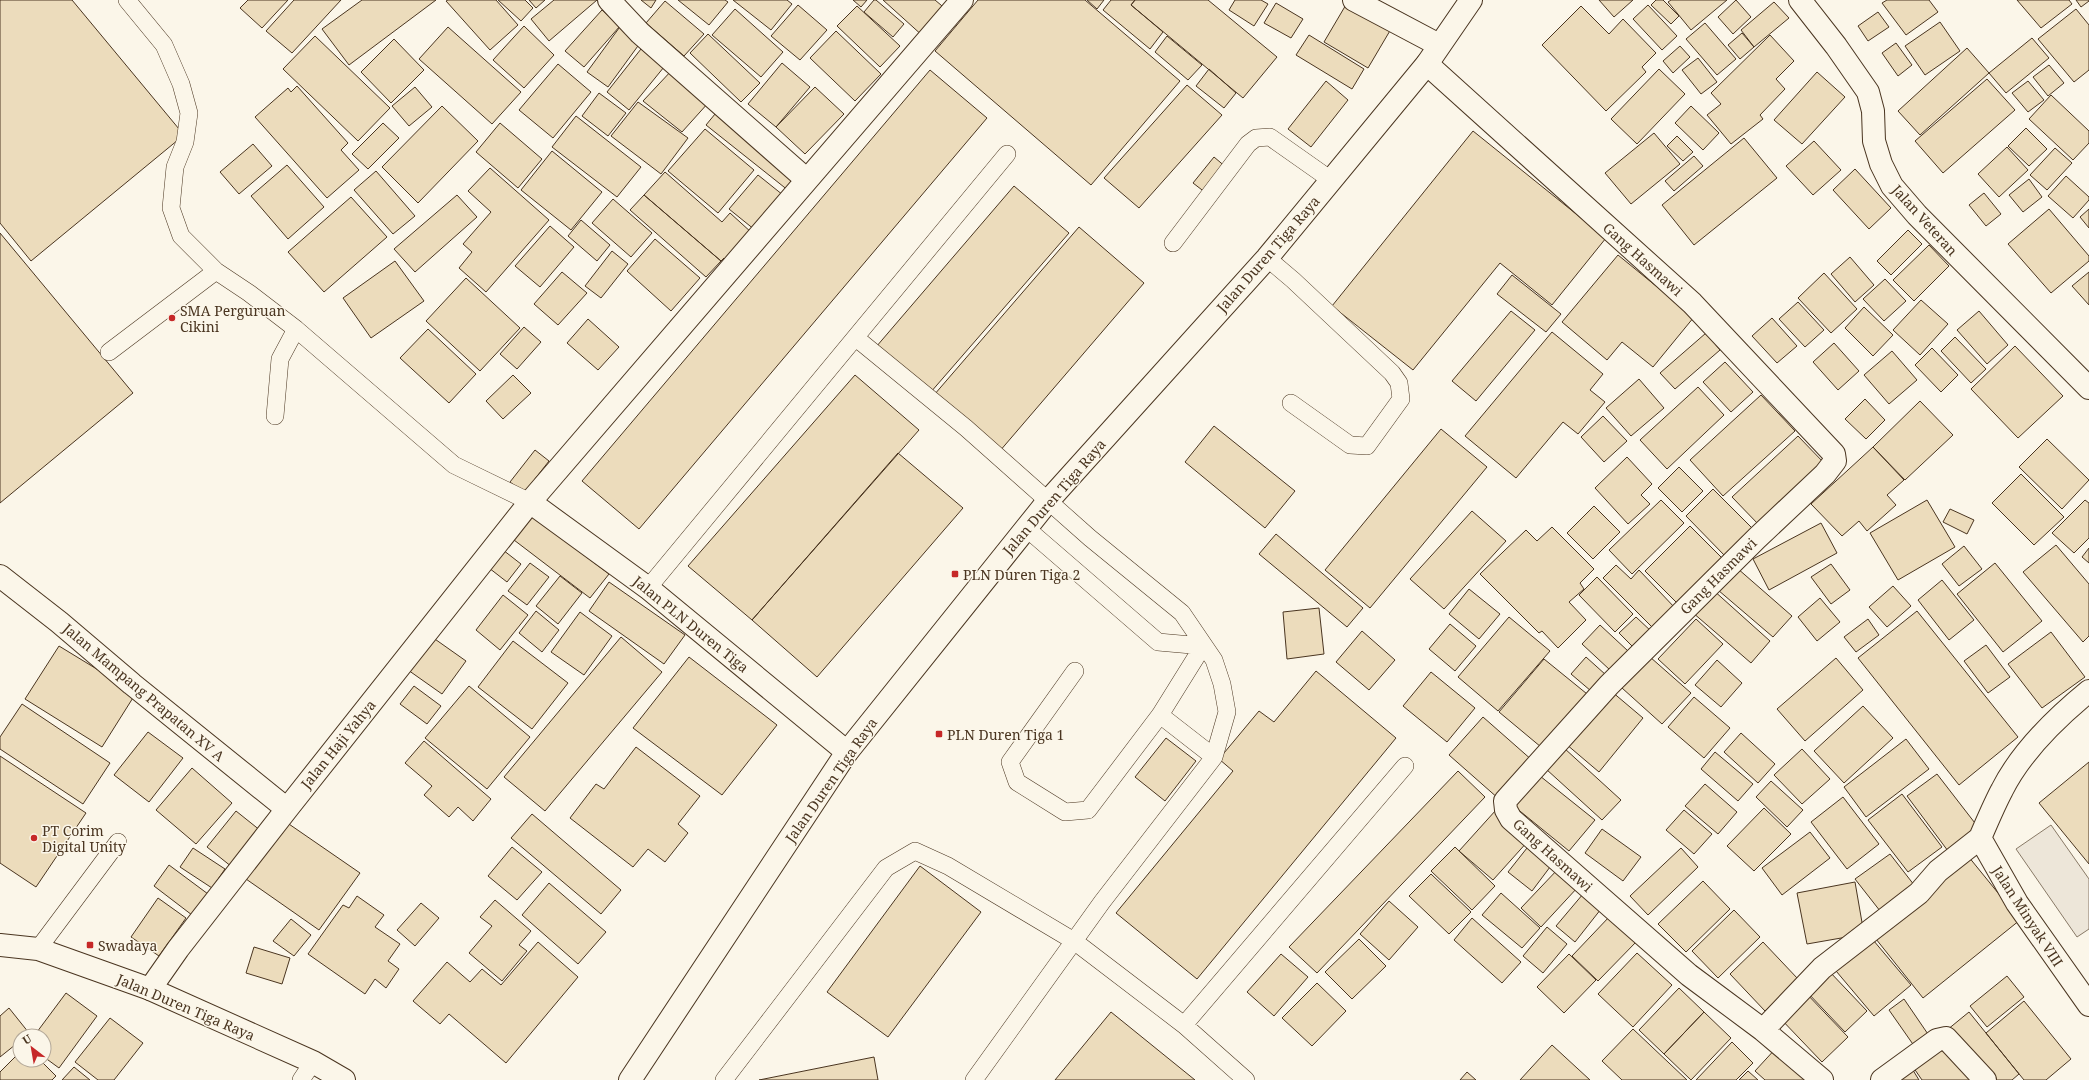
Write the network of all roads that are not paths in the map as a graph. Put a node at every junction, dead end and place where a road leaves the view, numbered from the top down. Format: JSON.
{"nodes":[{"id":1,"x":127,"y":0,"type":"edge"},
{"id":2,"x":609,"y":0,"type":"edge"},
{"id":3,"x":962,"y":0,"type":"edge"},
{"id":4,"x":1354,"y":0,"type":"edge"},
{"id":5,"x":1472,"y":0,"type":"edge"},
{"id":6,"x":1800,"y":0,"type":"edge"},
{"id":7,"x":1439,"y":45,"type":"junction"},
{"id":8,"x":1427,"y":64,"type":"junction"},
{"id":9,"x":1007,"y":154,"type":"dead end"},
{"id":10,"x":807,"y":180,"type":"junction"},
{"id":11,"x":1331,"y":180,"type":"junction"},
{"id":12,"x":1173,"y":243,"type":"dead end"},
{"id":13,"x":1267,"y":258,"type":"junction"},
{"id":14,"x":216,"y":271,"type":"junction"},
{"id":15,"x":296,"y":329,"type":"junction"},
{"id":16,"x":856,"y":338,"type":"junction"},
{"id":17,"x":109,"y":352,"type":"dead end"},
{"id":18,"x":2089,"y":388,"type":"edge"},
{"id":19,"x":1291,"y":403,"type":"dead end"},
{"id":20,"x":275,"y":416,"type":"dead end"},
{"id":21,"x":1048,"y":501,"type":"junction"},
{"id":22,"x":530,"y":502,"type":"junction"},
{"id":23,"x":1026,"y":528,"type":"junction"},
{"id":24,"x":0,"y":576,"type":"edge"},
{"id":25,"x":648,"y":588,"type":"junction"},
{"id":26,"x":1203,"y":646,"type":"junction"},
{"id":27,"x":1076,"y":671,"type":"dead end"},
{"id":28,"x":2089,"y":692,"type":"edge"},
{"id":29,"x":1160,"y":715,"type":"junction"},
{"id":30,"x":847,"y":752,"type":"junction"},
{"id":31,"x":1214,"y":757,"type":"junction"},
{"id":32,"x":1405,"y":766,"type":"dead end"},
{"id":33,"x":287,"y":809,"type":"junction"},
{"id":34,"x":1980,"y":838,"type":"junction"},
{"id":35,"x":118,"y":842,"type":"dead end"},
{"id":36,"x":1074,"y":941,"type":"junction"},
{"id":37,"x":1,"y":943,"type":"edge"},
{"id":38,"x":38,"y":949,"type":"junction"},
{"id":39,"x":150,"y":989,"type":"junction"},
{"id":40,"x":2089,"y":1005,"type":"edge"},
{"id":41,"x":1184,"y":1025,"type":"junction"},
{"id":42,"x":1763,"y":1030,"type":"junction"},
{"id":43,"x":313,"y":1062,"type":"junction"},
{"id":44,"x":301,"y":1080,"type":"edge"},
{"id":45,"x":344,"y":1080,"type":"edge"},
{"id":46,"x":630,"y":1080,"type":"edge"},
{"id":47,"x":724,"y":1080,"type":"edge"},
{"id":48,"x":974,"y":1080,"type":"edge"},
{"id":49,"x":1246,"y":1080,"type":"edge"},
{"id":50,"x":1822,"y":1080,"type":"edge"},
{"id":51,"x":1882,"y":1080,"type":"edge"},
{"id":52,"x":1984,"y":1080,"type":"edge"}],
"edges":[{"from":1,"to":14,"type":"lane"},
{"from":2,"to":10,"type":"street"},
{"from":3,"to":10,"type":"street","name":"Jalan Haji Yahya"},
{"from":4,"to":7,"type":"street"},
{"from":5,"to":7,"type":"street","name":"Jalan Duren Tiga Raya"},
{"from":6,"to":18,"type":"street","name":"Jalan Veteran"},
{"from":7,"to":8,"type":"street","name":"Jalan Duren Tiga Raya"},
{"from":8,"to":11,"type":"street","name":"Jalan Duren Tiga Raya"},
{"from":8,"to":42,"type":"street","name":"Gang Hasmawi"},
{"from":9,"to":16,"type":"lane"},
{"from":10,"to":22,"type":"street","name":"Jalan Haji Yahya"},
{"from":11,"to":12,"type":"lane"},
{"from":11,"to":13,"type":"street","name":"Jalan Duren Tiga Raya"},
{"from":13,"to":19,"type":"lane"},
{"from":13,"to":21,"type":"street","name":"Jalan Duren Tiga Raya"},
{"from":14,"to":15,"type":"lane"},
{"from":14,"to":17,"type":"lane"},
{"from":15,"to":20,"type":"lane"},
{"from":15,"to":22,"type":"lane"},
{"from":16,"to":21,"type":"lane"},
{"from":16,"to":25,"type":"lane"},
{"from":21,"to":23,"type":"street","name":"Jalan Duren Tiga Raya"},
{"from":21,"to":26,"type":"lane"},
{"from":22,"to":25,"type":"street","name":"Jalan PLN Duren Tiga"},
{"from":22,"to":33,"type":"street","name":"Jalan Haji Yahya"},
{"from":23,"to":26,"type":"lane"},
{"from":23,"to":30,"type":"street","name":"Jalan Duren Tiga Raya"},
{"from":24,"to":33,"type":"street","name":"Jalan Mampang Prapatan XV A"},
{"from":25,"to":30,"type":"street","name":"Jalan PLN Duren Tiga"},
{"from":26,"to":29,"type":"lane"},
{"from":26,"to":31,"type":"lane"},
{"from":27,"to":29,"type":"lane"},
{"from":28,"to":34,"type":"street"},
{"from":29,"to":31,"type":"lane"},
{"from":30,"to":46,"type":"street","name":"Jalan Duren Tiga Raya"},
{"from":31,"to":36,"type":"lane"},
{"from":32,"to":41,"type":"lane"},
{"from":33,"to":39,"type":"street","name":"Jalan Haji Yahya"},
{"from":34,"to":40,"type":"street","name":"Jalan Minyak VIII"},
{"from":34,"to":42,"type":"street"},
{"from":35,"to":38,"type":"lane"},
{"from":36,"to":41,"type":"lane"},
{"from":36,"to":47,"type":"lane"},
{"from":36,"to":48,"type":"lane"},
{"from":37,"to":38,"type":"street","name":"Jalan Duren Tiga Raya"},
{"from":38,"to":39,"type":"street","name":"Jalan Duren Tiga Raya"},
{"from":39,"to":43,"type":"street","name":"Jalan Duren Tiga Raya"},
{"from":41,"to":49,"type":"lane"},
{"from":42,"to":50,"type":"street","name":"Gang Hasmawi"},
{"from":43,"to":44,"type":"lane"},
{"from":43,"to":45,"type":"street","name":"Jalan Duren Tiga Raya"},
{"from":51,"to":52,"type":"street"}]}
